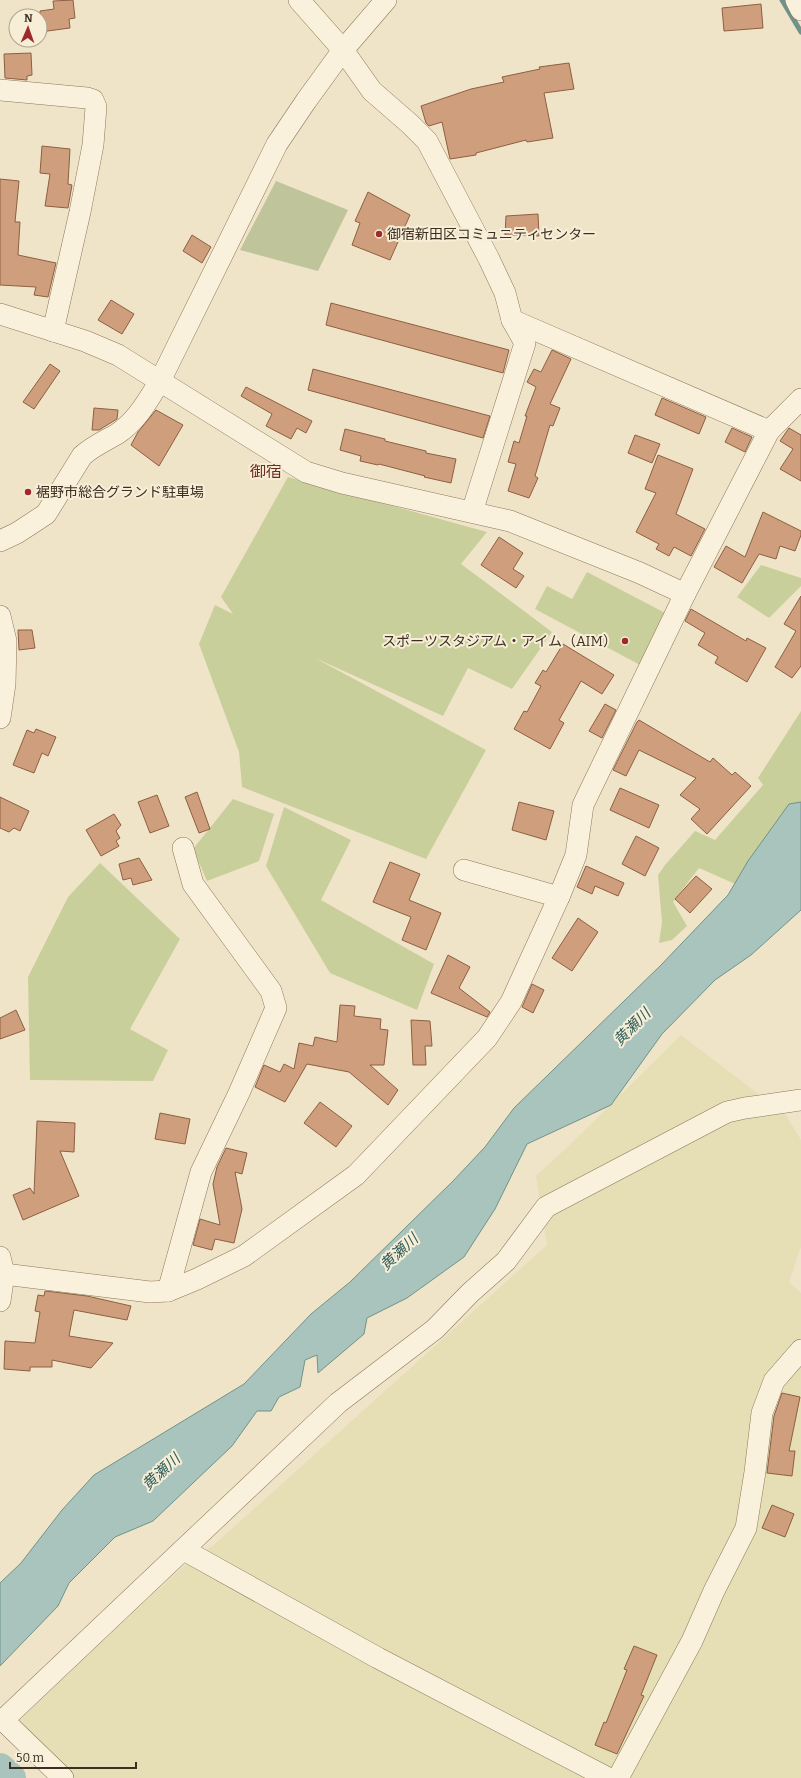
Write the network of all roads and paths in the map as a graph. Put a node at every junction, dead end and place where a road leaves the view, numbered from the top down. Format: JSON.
{"nodes":[{"id":1,"x":299,"y":0,"type":"edge"},
{"id":2,"x":386,"y":0,"type":"edge"},
{"id":3,"x":796,"y":0,"type":"edge"},
{"id":4,"x":801,"y":10,"type":"edge"},
{"id":5,"x":343,"y":50,"type":"junction"},
{"id":6,"x":0,"y":90,"type":"edge"},
{"id":7,"x":0,"y":314,"type":"edge"},
{"id":8,"x":512,"y":320,"type":"junction"},
{"id":9,"x":53,"y":330,"type":"junction"},
{"id":10,"x":160,"y":381,"type":"junction"},
{"id":11,"x":801,"y":399,"type":"edge"},
{"id":12,"x":769,"y":431,"type":"junction"},
{"id":13,"x":472,"y":512,"type":"junction"},
{"id":14,"x":0,"y":541,"type":"edge"},
{"id":15,"x":685,"y":594,"type":"junction"},
{"id":16,"x":0,"y":616,"type":"edge"},
{"id":17,"x":0,"y":718,"type":"edge"},
{"id":18,"x":183,"y":848,"type":"dead end"},
{"id":19,"x":464,"y":870,"type":"dead end"},
{"id":20,"x":559,"y":897,"type":"junction"},
{"id":21,"x":801,"y":1100,"type":"edge"},
{"id":22,"x":2,"y":1266,"type":"edge"},
{"id":23,"x":168,"y":1291,"type":"junction"},
{"id":24,"x":0,"y":1301,"type":"edge"},
{"id":25,"x":801,"y":1350,"type":"edge"},
{"id":26,"x":184,"y":1550,"type":"junction"},
{"id":27,"x":63,"y":1778,"type":"edge"},
{"id":28,"x":608,"y":1778,"type":"edge"},
{"id":29,"x":618,"y":1778,"type":"edge"}],
"edges":[{"from":1,"to":5,"type":"street"},
{"from":2,"to":5,"type":"street"},
{"from":3,"to":4,"type":"street"},
{"from":5,"to":8,"type":"street"},
{"from":5,"to":10,"type":"street"},
{"from":6,"to":9,"type":"street"},
{"from":7,"to":9,"type":"street"},
{"from":8,"to":12,"type":"street"},
{"from":8,"to":13,"type":"street"},
{"from":9,"to":10,"type":"street"},
{"from":10,"to":13,"type":"street"},
{"from":10,"to":14,"type":"street"},
{"from":11,"to":12,"type":"street"},
{"from":12,"to":15,"type":"street"},
{"from":13,"to":15,"type":"street"},
{"from":15,"to":20,"type":"street"},
{"from":16,"to":17,"type":"street"},
{"from":18,"to":23,"type":"street"},
{"from":19,"to":20,"type":"street"},
{"from":20,"to":23,"type":"street"},
{"from":21,"to":26,"type":"street"},
{"from":22,"to":23,"type":"street"},
{"from":22,"to":24,"type":"street"},
{"from":25,"to":29,"type":"street"},
{"from":26,"to":27,"type":"street"},
{"from":26,"to":28,"type":"street"}]}
